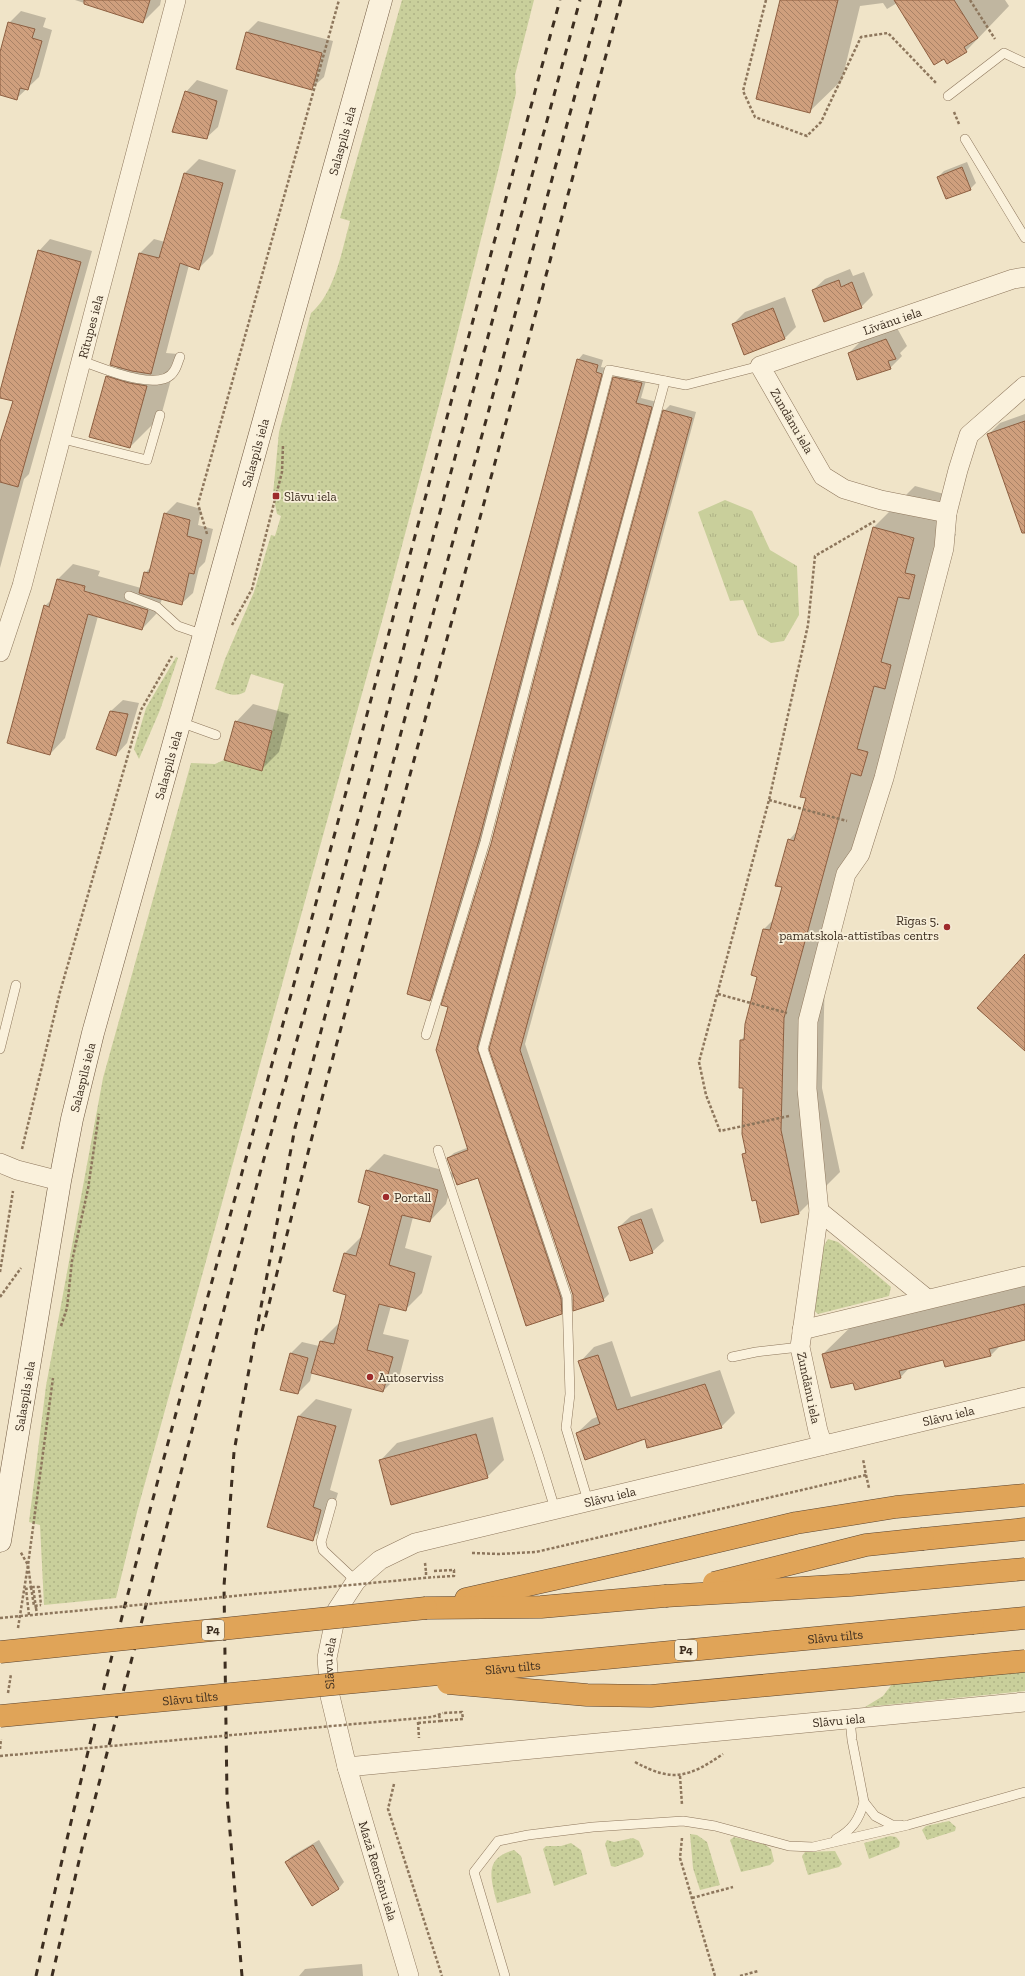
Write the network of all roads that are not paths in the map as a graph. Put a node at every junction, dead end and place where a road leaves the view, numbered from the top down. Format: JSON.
{"nodes":[{"id":1,"x":176,"y":0,"type":"edge"},
{"id":2,"x":381,"y":0,"type":"edge"},
{"id":3,"x":1025,"y":63,"type":"edge"},
{"id":4,"x":948,"y":96,"type":"road end"},
{"id":5,"x":965,"y":139,"type":"road end"},
{"id":6,"x":1025,"y":238,"type":"edge"},
{"id":7,"x":1025,"y":276,"type":"edge"},
{"id":8,"x":180,"y":357,"type":"dead end"},
{"id":9,"x":82,"y":362,"type":"junction"},
{"id":10,"x":760,"y":366,"type":"junction"},
{"id":11,"x":664,"y":381,"type":"junction"},
{"id":12,"x":1025,"y":387,"type":"edge"},
{"id":13,"x":160,"y":415,"type":"dead end"},
{"id":14,"x":59,"y":438,"type":"junction"},
{"id":15,"x":948,"y":513,"type":"junction"},
{"id":16,"x":129,"y":596,"type":"dead end"},
{"id":17,"x":194,"y":632,"type":"junction"},
{"id":18,"x":0,"y":652,"type":"edge"},
{"id":19,"x":180,"y":722,"type":"junction"},
{"id":20,"x":216,"y":734,"type":"dead end"},
{"id":21,"x":16,"y":985,"type":"dead end"},
{"id":22,"x":426,"y":1035,"type":"dead end"},
{"id":23,"x":0,"y":1049,"type":"edge"},
{"id":24,"x":438,"y":1150,"type":"dead end"},
{"id":25,"x":8,"y":1166,"type":"edge"},
{"id":26,"x":60,"y":1180,"type":"junction"},
{"id":27,"x":819,"y":1211,"type":"junction"},
{"id":28,"x":1025,"y":1276,"type":"edge"},
{"id":29,"x":926,"y":1298,"type":"junction"},
{"id":30,"x":801,"y":1338,"type":"junction"},
{"id":31,"x":732,"y":1358,"type":"dead end"},
{"id":32,"x":1025,"y":1397,"type":"edge"},
{"id":33,"x":823,"y":1445,"type":"junction"},
{"id":34,"x":1025,"y":1495,"type":"edge"},
{"id":35,"x":588,"y":1501,"type":"junction"},
{"id":36,"x":332,"y":1503,"type":"dead end"},
{"id":37,"x":555,"y":1509,"type":"junction"},
{"id":38,"x":1025,"y":1530,"type":"edge"},
{"id":39,"x":0,"y":1541,"type":"edge"},
{"id":40,"x":1025,"y":1569,"type":"edge"},
{"id":41,"x":356,"y":1581,"type":"junction"},
{"id":42,"x":665,"y":1596,"type":"junction"},
{"id":43,"x":426,"y":1608,"type":"junction"},
{"id":44,"x":1025,"y":1618,"type":"edge"},
{"id":45,"x":0,"y":1652,"type":"edge"},
{"id":46,"x":1025,"y":1662,"type":"edge"},
{"id":47,"x":399,"y":1678,"type":"junction"},
{"id":48,"x":1025,"y":1702,"type":"edge"},
{"id":49,"x":0,"y":1716,"type":"edge"},
{"id":50,"x":850,"y":1719,"type":"junction"},
{"id":51,"x":347,"y":1767,"type":"junction"},
{"id":52,"x":1025,"y":1792,"type":"edge"},
{"id":53,"x":864,"y":1802,"type":"junction"},
{"id":54,"x":908,"y":1825,"type":"junction"},
{"id":55,"x":824,"y":1846,"type":"junction"},
{"id":56,"x":409,"y":1976,"type":"edge"},
{"id":57,"x":505,"y":1976,"type":"edge"}],
"edges":[{"from":1,"to":9,"type":"street","name":"Rītupes iela"},
{"from":2,"to":17,"type":"street","name":"Salaspils iela"},
{"from":3,"to":4,"type":"lane"},
{"from":5,"to":6,"type":"lane"},
{"from":7,"to":10,"type":"street","name":"Līvānu iela"},
{"from":8,"to":9,"type":"lane"},
{"from":9,"to":14,"type":"street","name":"Rītupes iela"},
{"from":10,"to":11,"type":"lane"},
{"from":10,"to":15,"type":"street","name":"Zundānu iela"},
{"from":11,"to":22,"type":"lane"},
{"from":11,"to":35,"type":"lane"},
{"from":12,"to":15,"type":"street"},
{"from":13,"to":14,"type":"lane"},
{"from":14,"to":18,"type":"street","name":"Rītupes iela"},
{"from":15,"to":27,"type":"street"},
{"from":16,"to":17,"type":"lane"},
{"from":17,"to":19,"type":"street","name":"Salaspils iela"},
{"from":19,"to":20,"type":"lane"},
{"from":19,"to":26,"type":"street","name":"Salaspils iela"},
{"from":21,"to":23,"type":"lane"},
{"from":24,"to":37,"type":"lane"},
{"from":25,"to":26,"type":"street"},
{"from":26,"to":39,"type":"street","name":"Salaspils iela"},
{"from":27,"to":29,"type":"street"},
{"from":27,"to":30,"type":"street"},
{"from":28,"to":29,"type":"street"},
{"from":29,"to":30,"type":"street"},
{"from":30,"to":31,"type":"lane"},
{"from":30,"to":33,"type":"street","name":"Zundānu iela"},
{"from":32,"to":33,"type":"street","name":"Slāvu iela"},
{"from":33,"to":35,"type":"street","name":"Slāvu iela"},
{"from":34,"to":43,"type":"highway","bridge":true},
{"from":35,"to":37,"type":"street","name":"Slāvu iela"},
{"from":36,"to":41,"type":"lane"},
{"from":37,"to":41,"type":"street","name":"Slāvu iela"},
{"from":38,"to":42,"type":"highway","bridge":true},
{"from":40,"to":42,"type":"highway","number":"P4","bridge":true},
{"from":41,"to":51,"type":"street","name":"Slāvu iela"},
{"from":42,"to":43,"type":"highway","number":"P4"},
{"from":43,"to":45,"type":"highway","number":"P4","bridge":true},
{"from":44,"to":47,"type":"highway","name":"Slāvu tilts","number":"P4","bridge":true},
{"from":46,"to":47,"type":"highway","bridge":true},
{"from":47,"to":49,"type":"highway","name":"Slāvu tilts","number":"P4","bridge":true},
{"from":48,"to":50,"type":"street","name":"Slāvu iela"},
{"from":50,"to":51,"type":"street","name":"Slāvu iela"},
{"from":50,"to":53,"type":"lane"},
{"from":51,"to":56,"type":"street","name":"Mazā Rencēnu iela"},
{"from":52,"to":54,"type":"lane"},
{"from":53,"to":54,"type":"lane"},
{"from":53,"to":55,"type":"lane"},
{"from":54,"to":55,"type":"lane"},
{"from":55,"to":57,"type":"lane"}]}
